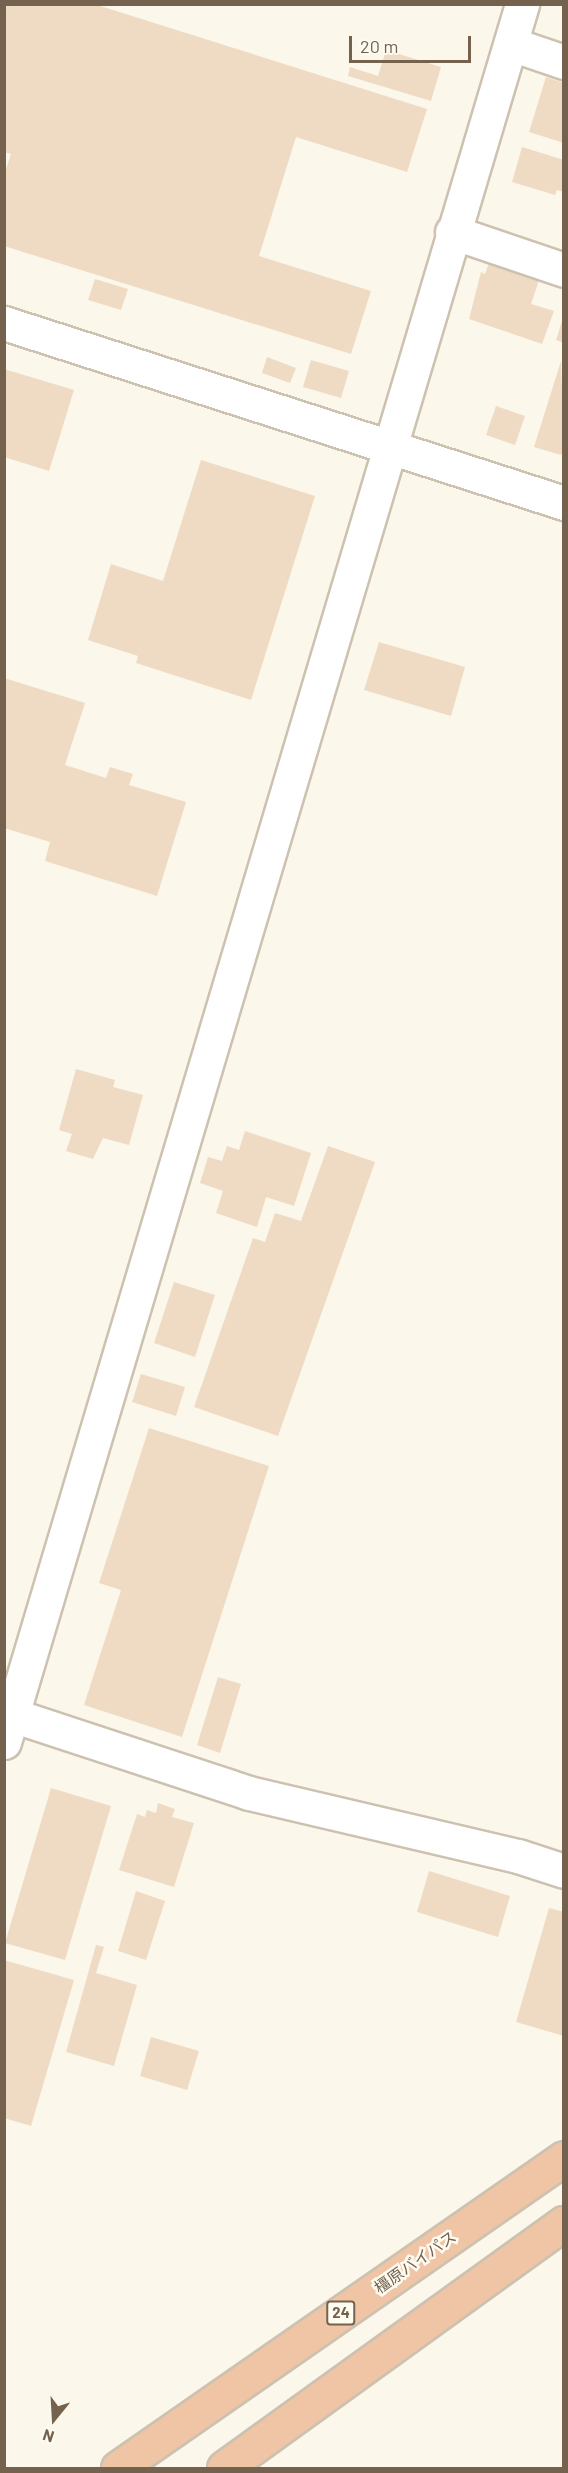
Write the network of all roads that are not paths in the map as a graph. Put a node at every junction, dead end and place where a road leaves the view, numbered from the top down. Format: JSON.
{"nodes":[{"id":1,"x":522,"y":4,"type":"edge"},
{"id":2,"x":511,"y":44,"type":"junction"},
{"id":3,"x":564,"y":62,"type":"edge"},
{"id":4,"x":452,"y":232,"type":"junction"},
{"id":5,"x":564,"y":270,"type":"edge"},
{"id":6,"x":4,"y":323,"type":"edge"},
{"id":7,"x":389,"y":449,"type":"junction"},
{"id":8,"x":564,"y":503,"type":"edge"},
{"id":9,"x":10,"y":1708,"type":"edge"},
{"id":10,"x":564,"y":1871,"type":"edge"},
{"id":11,"x":564,"y":2158,"type":"edge"},
{"id":12,"x":564,"y":2223,"type":"edge"},
{"id":13,"x":118,"y":2469,"type":"edge"},
{"id":14,"x":224,"y":2469,"type":"edge"}],
"edges":[{"from":1,"to":2,"type":"street"},
{"from":2,"to":3,"type":"street"},
{"from":2,"to":4,"type":"street"},
{"from":4,"to":5,"type":"street"},
{"from":4,"to":7,"type":"street"},
{"from":6,"to":7,"type":"street"},
{"from":7,"to":8,"type":"street"},
{"from":7,"to":9,"type":"street"},
{"from":9,"to":10,"type":"street"},
{"from":11,"to":13,"type":"highway","name":"橿原バイパス","number":"24"},
{"from":12,"to":14,"type":"highway"}]}
